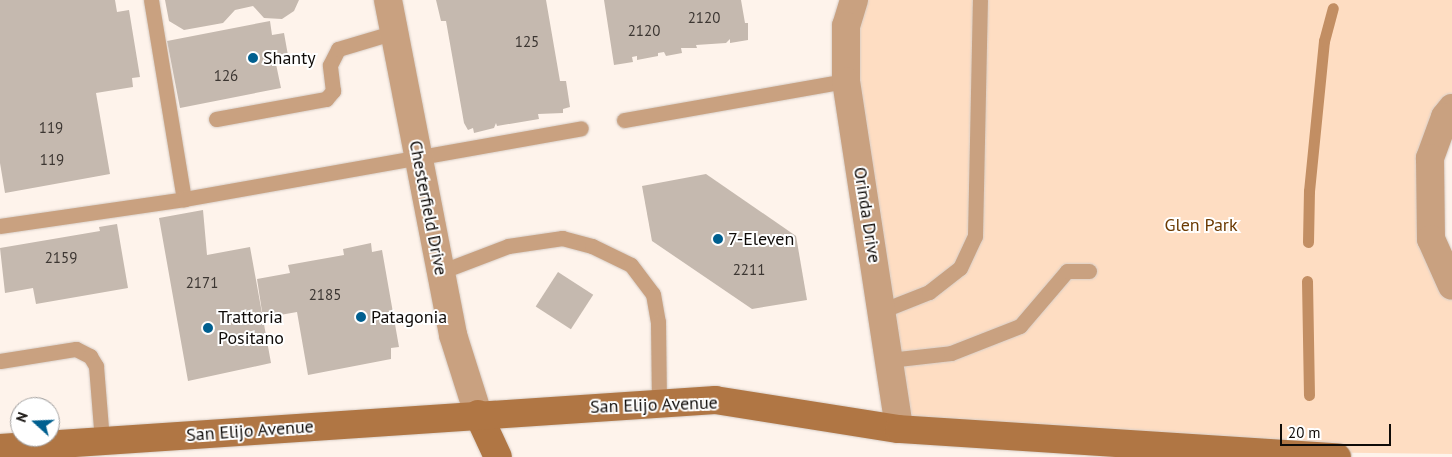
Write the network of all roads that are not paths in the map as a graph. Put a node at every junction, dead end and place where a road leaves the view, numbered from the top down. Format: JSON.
{"nodes":[{"id":1,"x":151,"y":0,"type":"edge"},
{"id":2,"x":388,"y":0,"type":"edge"},
{"id":3,"x":854,"y":0,"type":"edge"},
{"id":4,"x":980,"y":0,"type":"edge"},
{"id":5,"x":395,"y":32,"type":"junction"},
{"id":6,"x":846,"y":81,"type":"junction"},
{"id":7,"x":1452,"y":108,"type":"edge"},
{"id":8,"x":216,"y":119,"type":"dead end"},
{"id":9,"x":624,"y":120,"type":"dead end"},
{"id":10,"x":581,"y":128,"type":"dead end"},
{"id":11,"x":417,"y":157,"type":"junction"},
{"id":12,"x":184,"y":199,"type":"junction"},
{"id":13,"x":0,"y":226,"type":"edge"},
{"id":14,"x":1089,"y":271,"type":"dead end"},
{"id":15,"x":440,"y":272,"type":"junction"},
{"id":16,"x":1452,"y":286,"type":"edge"},
{"id":17,"x":881,"y":312,"type":"junction"},
{"id":18,"x":889,"y":360,"type":"junction"},
{"id":19,"x":0,"y":362,"type":"edge"},
{"id":20,"x":659,"y":404,"type":"junction"},
{"id":21,"x":478,"y":414,"type":"junction"},
{"id":22,"x":899,"y":429,"type":"junction"},
{"id":23,"x":102,"y":440,"type":"junction"},
{"id":24,"x":0,"y":448,"type":"edge"},
{"id":25,"x":480,"y":457,"type":"edge"},
{"id":26,"x":498,"y":457,"type":"edge"},
{"id":27,"x":1337,"y":457,"type":"edge"}],
"edges":[{"from":1,"to":12,"type":"lane"},
{"from":2,"to":5,"type":"street","name":"Chesterfield Drive"},
{"from":3,"to":6,"type":"street","name":"Orinda Drive"},
{"from":4,"to":17,"type":"lane"},
{"from":5,"to":8,"type":"lane"},
{"from":5,"to":11,"type":"street","name":"Chesterfield Drive"},
{"from":6,"to":9,"type":"lane"},
{"from":6,"to":17,"type":"street","name":"Orinda Drive"},
{"from":7,"to":16,"type":"street"},
{"from":10,"to":11,"type":"lane"},
{"from":11,"to":12,"type":"lane"},
{"from":11,"to":15,"type":"street","name":"Chesterfield Drive"},
{"from":12,"to":13,"type":"lane"},
{"from":14,"to":18,"type":"lane"},
{"from":15,"to":20,"type":"lane"},
{"from":15,"to":21,"type":"street","name":"Chesterfield Drive"},
{"from":17,"to":18,"type":"street","name":"Orinda Drive"},
{"from":18,"to":22,"type":"street","name":"Orinda Drive"},
{"from":19,"to":23,"type":"lane"},
{"from":20,"to":21,"type":"main road","name":"San Elijo Avenue"},
{"from":20,"to":22,"type":"main road","name":"San Elijo Avenue"},
{"from":21,"to":23,"type":"main road","name":"San Elijo Avenue"},
{"from":21,"to":25,"type":"main road","name":"Chesterfield Drive"},
{"from":21,"to":26,"type":"main road","name":"Chesterfield Drive"},
{"from":22,"to":27,"type":"main road","name":"San Elijo Avenue"},
{"from":23,"to":24,"type":"main road","name":"San Elijo Avenue"}]}
